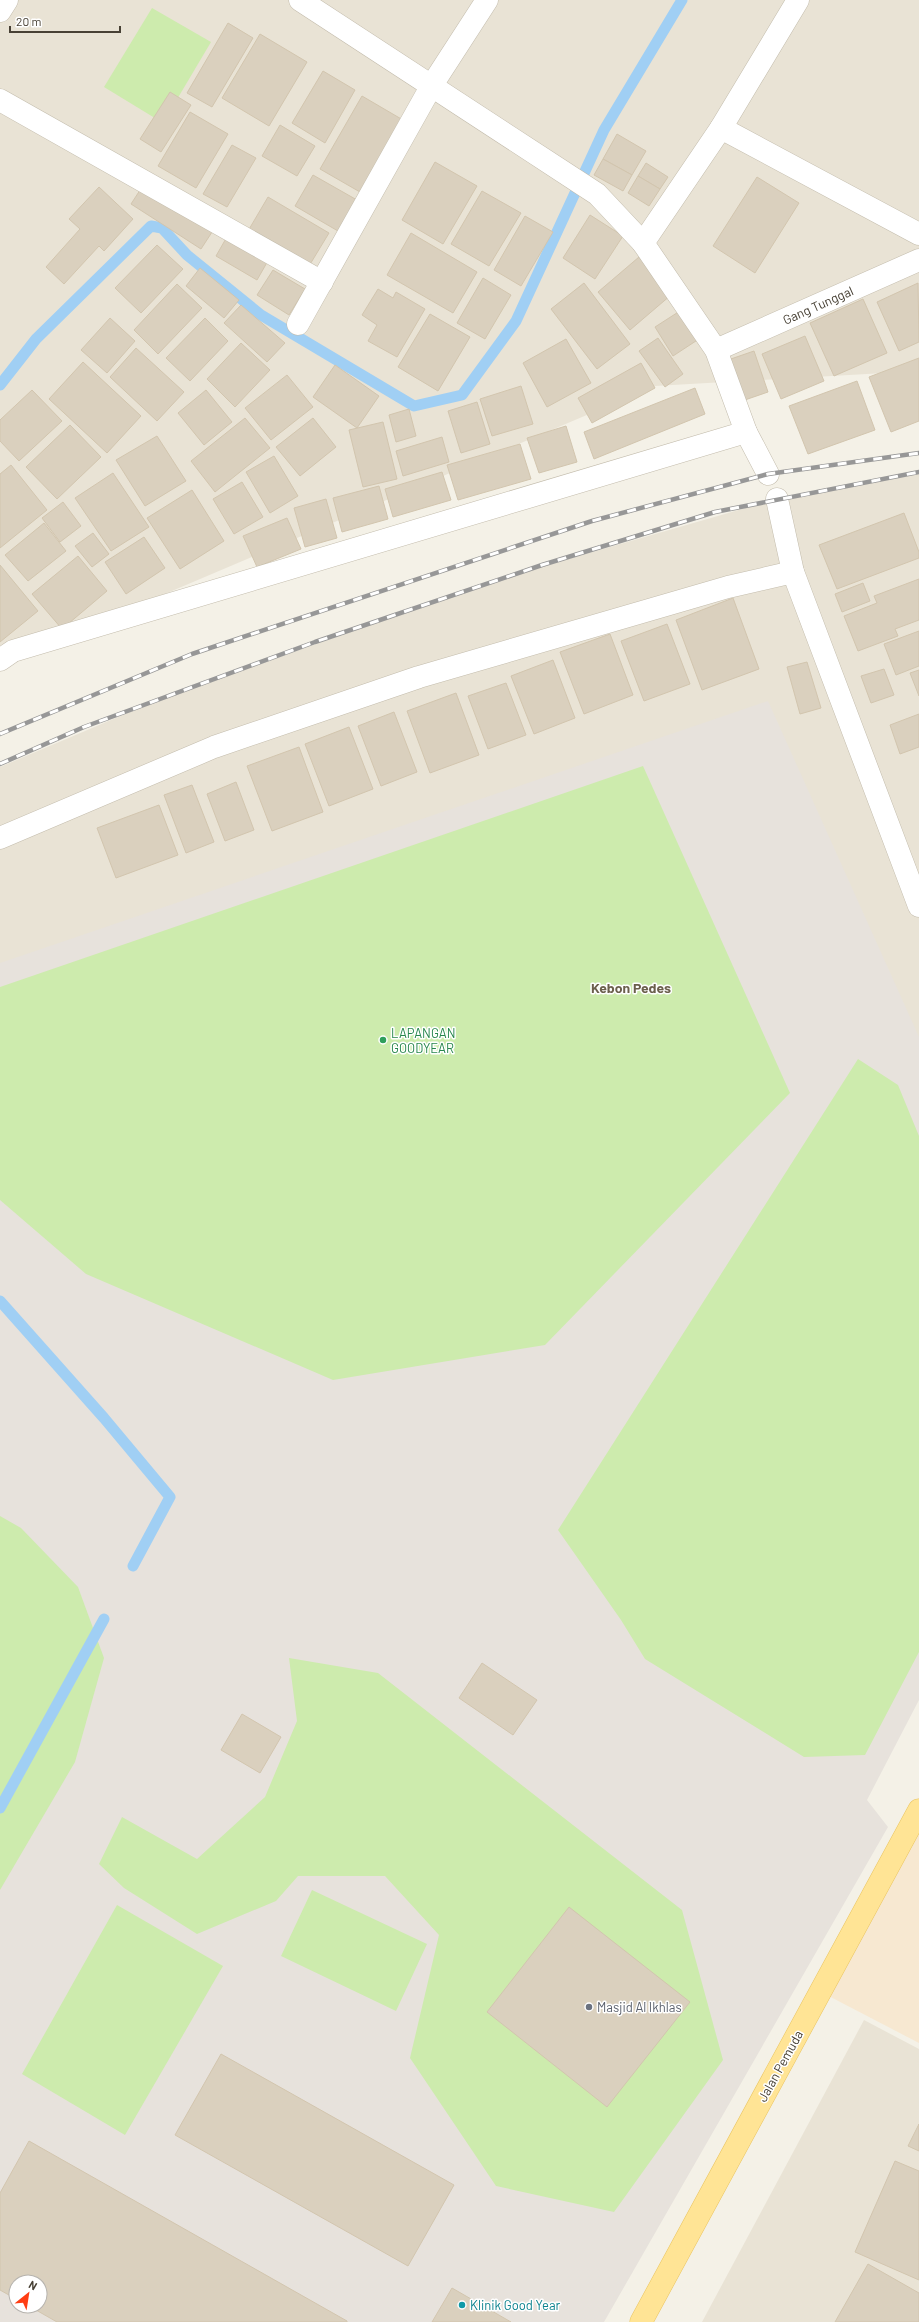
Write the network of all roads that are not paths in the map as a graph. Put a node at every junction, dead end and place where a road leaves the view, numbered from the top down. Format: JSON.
{"nodes":[{"id":1,"x":7,"y":0,"type":"edge"},
{"id":2,"x":300,"y":0,"type":"edge"},
{"id":3,"x":487,"y":0,"type":"edge"},
{"id":4,"x":798,"y":0,"type":"edge"},
{"id":5,"x":0,"y":11,"type":"edge"},
{"id":6,"x":432,"y":85,"type":"junction"},
{"id":7,"x":0,"y":100,"type":"edge"},
{"id":8,"x":721,"y":128,"type":"junction"},
{"id":9,"x":919,"y":234,"type":"edge"},
{"id":10,"x":643,"y":243,"type":"junction"},
{"id":11,"x":919,"y":260,"type":"edge"},
{"id":12,"x":322,"y":282,"type":"junction"},
{"id":13,"x":298,"y":324,"type":"dead end"},
{"id":14,"x":716,"y":350,"type":"junction"},
{"id":15,"x":746,"y":432,"type":"junction"},
{"id":16,"x":768,"y":474,"type":"dead end"},
{"id":17,"x":777,"y":499,"type":"dead end"},
{"id":18,"x":793,"y":572,"type":"junction"},
{"id":19,"x":0,"y":660,"type":"edge"},
{"id":20,"x":0,"y":838,"type":"edge"},
{"id":21,"x":919,"y":906,"type":"edge"},
{"id":22,"x":919,"y":1810,"type":"edge"},
{"id":23,"x":641,"y":2322,"type":"edge"}],
"edges":[{"from":1,"to":5,"type":"street"},
{"from":2,"to":6,"type":"street"},
{"from":3,"to":6,"type":"street"},
{"from":4,"to":8,"type":"street"},
{"from":6,"to":10,"type":"street"},
{"from":6,"to":12,"type":"street"},
{"from":7,"to":12,"type":"street"},
{"from":8,"to":9,"type":"street"},
{"from":8,"to":10,"type":"street"},
{"from":10,"to":14,"type":"street"},
{"from":11,"to":14,"type":"street","name":"Gang Tunggal"},
{"from":12,"to":13,"type":"street"},
{"from":14,"to":15,"type":"street"},
{"from":15,"to":16,"type":"street"},
{"from":15,"to":19,"type":"street"},
{"from":17,"to":18,"type":"street"},
{"from":18,"to":20,"type":"street"},
{"from":18,"to":21,"type":"street"},
{"from":22,"to":23,"type":"main road","name":"Jalan Pemuda"}]}
